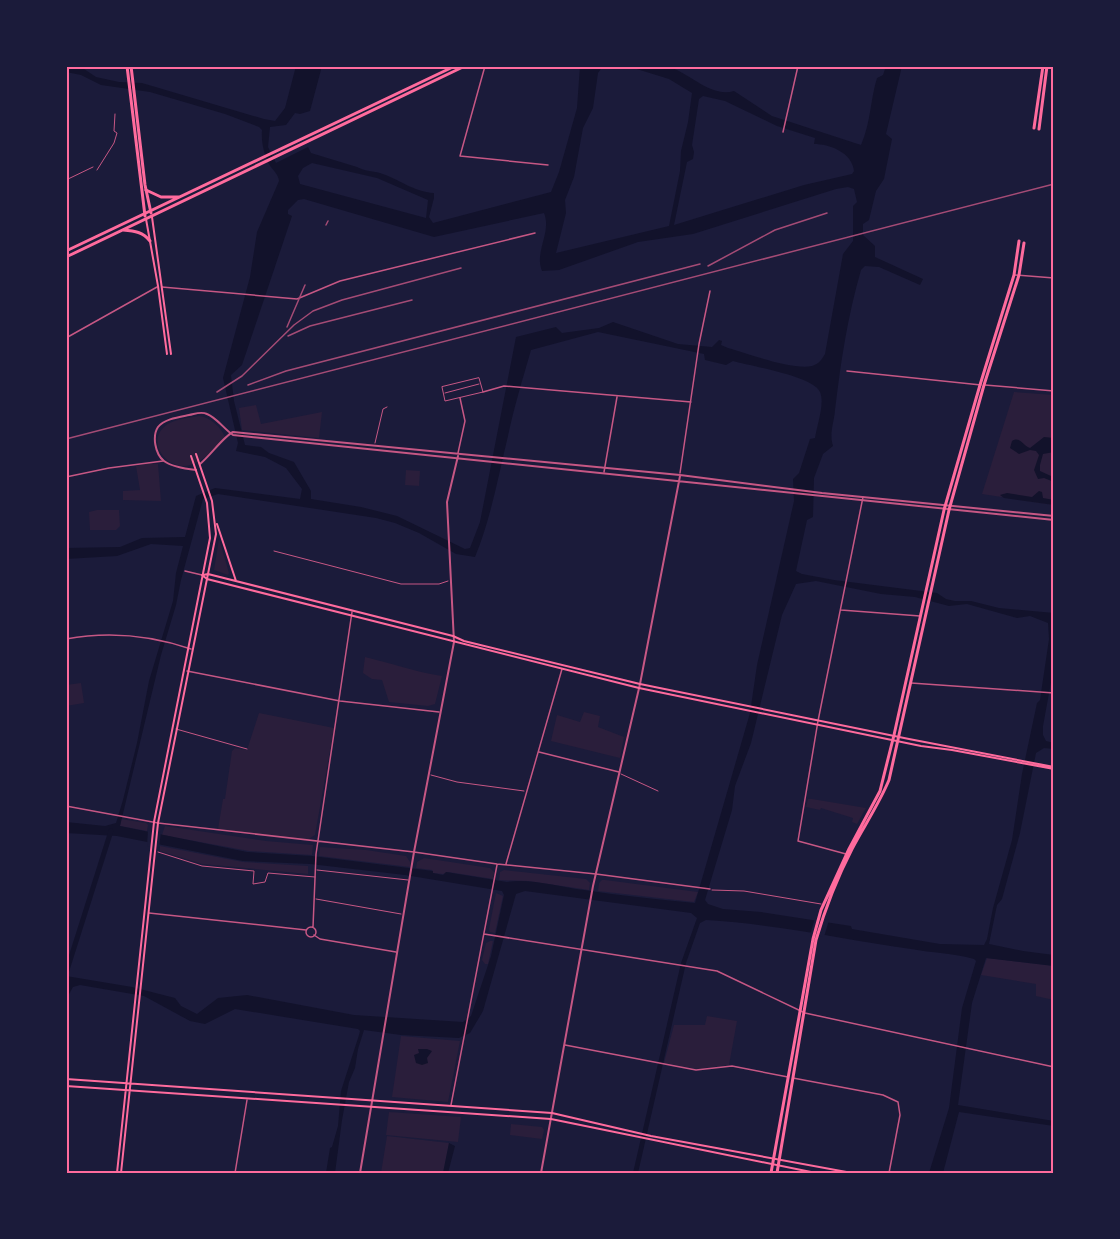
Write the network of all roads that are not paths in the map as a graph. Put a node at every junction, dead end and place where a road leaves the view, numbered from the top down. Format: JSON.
{"nodes":[{"id":1,"x":127,"y":66,"type":"edge"},
{"id":2,"x":131,"y":66,"type":"edge"},
{"id":3,"x":455,"y":66,"type":"edge"},
{"id":4,"x":465,"y":66,"type":"edge"},
{"id":5,"x":485,"y":66,"type":"edge"},
{"id":6,"x":798,"y":66,"type":"edge"},
{"id":7,"x":1045,"y":66,"type":"edge"},
{"id":8,"x":130,"y":78,"type":"junction"},
{"id":9,"x":133,"y":99,"type":"junction"},
{"id":10,"x":115,"y":114,"type":"dead end"},
{"id":11,"x":1036,"y":128,"type":"dead end"},
{"id":12,"x":783,"y":132,"type":"dead end"},
{"id":13,"x":548,"y":165,"type":"dead end"},
{"id":14,"x":93,"y":167,"type":"dead end"},
{"id":15,"x":98,"y":170,"type":"dead end"},
{"id":16,"x":66,"y":180,"type":"edge"},
{"id":17,"x":146,"y":190,"type":"junction"},
{"id":18,"x":180,"y":197,"type":"junction"},
{"id":19,"x":151,"y":213,"type":"junction"},
{"id":20,"x":145,"y":216,"type":"junction"},
{"id":21,"x":122,"y":230,"type":"junction"},
{"id":22,"x":535,"y":233,"type":"dead end"},
{"id":23,"x":150,"y":241,"type":"junction"},
{"id":24,"x":66,"y":251,"type":"edge"},
{"id":25,"x":66,"y":257,"type":"edge"},
{"id":26,"x":1014,"y":275,"type":"junction"},
{"id":27,"x":1019,"y":275,"type":"junction"},
{"id":28,"x":1054,"y":278,"type":"edge"},
{"id":29,"x":158,"y":286,"type":"junction"},
{"id":30,"x":163,"y":287,"type":"junction"},
{"id":31,"x":710,"y":291,"type":"dead end"},
{"id":32,"x":66,"y":338,"type":"edge"},
{"id":33,"x":847,"y":371,"type":"dead end"},
{"id":34,"x":480,"y":384,"type":"junction"},
{"id":35,"x":982,"y":385,"type":"junction"},
{"id":36,"x":1054,"y":391,"type":"edge"},
{"id":37,"x":483,"y":392,"type":"junction"},
{"id":38,"x":443,"y":393,"type":"junction"},
{"id":39,"x":617,"y":396,"type":"junction"},
{"id":40,"x":460,"y":398,"type":"junction"},
{"id":41,"x":691,"y":402,"type":"junction"},
{"id":42,"x":387,"y":407,"type":"dead end"},
{"id":43,"x":232,"y":433,"type":"junction"},
{"id":44,"x":374,"y":447,"type":"junction"},
{"id":45,"x":196,"y":454,"type":"dead end"},
{"id":46,"x":458,"y":455,"type":"junction"},
{"id":47,"x":191,"y":456,"type":"dead end"},
{"id":48,"x":164,"y":461,"type":"junction"},
{"id":49,"x":508,"y":461,"type":"junction"},
{"id":50,"x":200,"y":464,"type":"junction"},
{"id":51,"x":605,"y":468,"type":"junction"},
{"id":52,"x":196,"y":470,"type":"junction"},
{"id":53,"x":604,"y":473,"type":"junction"},
{"id":54,"x":680,"y":475,"type":"junction"},
{"id":55,"x":66,"y":477,"type":"edge"},
{"id":56,"x":679,"y":481,"type":"junction"},
{"id":57,"x":786,"y":490,"type":"junction"},
{"id":58,"x":863,"y":499,"type":"junction"},
{"id":59,"x":945,"y":508,"type":"junction"},
{"id":60,"x":950,"y":508,"type":"junction"},
{"id":61,"x":215,"y":518,"type":"junction"},
{"id":62,"x":1054,"y":518,"type":"edge"},
{"id":63,"x":274,"y":551,"type":"dead end"},
{"id":64,"x":185,"y":571,"type":"dead end"},
{"id":65,"x":208,"y":574,"type":"junction"},
{"id":66,"x":202,"y":575,"type":"junction"},
{"id":67,"x":207,"y":579,"type":"junction"},
{"id":68,"x":450,"y":580,"type":"junction"},
{"id":69,"x":236,"y":581,"type":"junction"},
{"id":70,"x":840,"y":610,"type":"junction"},
{"id":71,"x":352,"y":613,"type":"junction"},
{"id":72,"x":920,"y":616,"type":"junction"},
{"id":73,"x":926,"y":617,"type":"junction"},
{"id":74,"x":453,"y":636,"type":"junction"},
{"id":75,"x":66,"y":639,"type":"edge"},
{"id":76,"x":453,"y":642,"type":"junction"},
{"id":77,"x":190,"y":648,"type":"junction"},
{"id":78,"x":562,"y":667,"type":"junction"},
{"id":79,"x":187,"y":671,"type":"junction"},
{"id":80,"x":911,"y":683,"type":"junction"},
{"id":81,"x":639,"y":686,"type":"junction"},
{"id":82,"x":1054,"y":693,"type":"edge"},
{"id":83,"x":340,"y":701,"type":"junction"},
{"id":84,"x":440,"y":712,"type":"junction"},
{"id":85,"x":817,"y":722,"type":"junction"},
{"id":86,"x":176,"y":729,"type":"junction"},
{"id":87,"x":894,"y":735,"type":"junction"},
{"id":88,"x":899,"y":736,"type":"junction"},
{"id":89,"x":893,"y":741,"type":"junction"},
{"id":90,"x":898,"y":742,"type":"junction"},
{"id":91,"x":246,"y":749,"type":"dead end"},
{"id":92,"x":538,"y":752,"type":"junction"},
{"id":93,"x":1018,"y":761,"type":"junction"},
{"id":94,"x":1054,"y":768,"type":"edge"},
{"id":95,"x":619,"y":772,"type":"junction"},
{"id":96,"x":429,"y":774,"type":"junction"},
{"id":97,"x":658,"y":791,"type":"dead end"},
{"id":98,"x":527,"y":792,"type":"junction"},
{"id":99,"x":66,"y":806,"type":"edge"},
{"id":100,"x":154,"y":822,"type":"junction"},
{"id":101,"x":158,"y":823,"type":"junction"},
{"id":102,"x":318,"y":842,"type":"junction"},
{"id":103,"x":156,"y":851,"type":"junction"},
{"id":104,"x":414,"y":852,"type":"junction"},
{"id":105,"x":848,"y":854,"type":"junction"},
{"id":106,"x":497,"y":864,"type":"junction"},
{"id":107,"x":506,"y":865,"type":"junction"},
{"id":108,"x":315,"y":870,"type":"junction"},
{"id":109,"x":596,"y":874,"type":"junction"},
{"id":110,"x":315,"y":877,"type":"junction"},
{"id":111,"x":409,"y":880,"type":"junction"},
{"id":112,"x":710,"y":890,"type":"joint"},
{"id":113,"x":314,"y":898,"type":"junction"},
{"id":114,"x":823,"y":905,"type":"junction"},
{"id":115,"x":823,"y":910,"type":"junction"},
{"id":116,"x":144,"y":912,"type":"junction"},
{"id":117,"x":149,"y":913,"type":"junction"},
{"id":118,"x":403,"y":915,"type":"junction"},
{"id":119,"x":313,"y":927,"type":"junction"},
{"id":120,"x":306,"y":930,"type":"junction"},
{"id":121,"x":484,"y":934,"type":"junction"},
{"id":122,"x":314,"y":935,"type":"junction"},
{"id":123,"x":815,"y":939,"type":"junction"},
{"id":124,"x":582,"y":950,"type":"junction"},
{"id":125,"x":397,"y":952,"type":"junction"},
{"id":126,"x":139,"y":980,"type":"junction"},
{"id":127,"x":136,"y":1005,"type":"junction"},
{"id":128,"x":800,"y":1011,"type":"junction"},
{"id":129,"x":805,"y":1013,"type":"junction"},
{"id":130,"x":564,"y":1045,"type":"junction"},
{"id":131,"x":1054,"y":1067,"type":"edge"},
{"id":132,"x":790,"y":1077,"type":"junction"},
{"id":133,"x":67,"y":1079,"type":"edge"},
{"id":134,"x":127,"y":1084,"type":"junction"},
{"id":135,"x":132,"y":1084,"type":"junction"},
{"id":136,"x":66,"y":1086,"type":"edge"},
{"id":137,"x":125,"y":1091,"type":"junction"},
{"id":138,"x":130,"y":1091,"type":"junction"},
{"id":139,"x":247,"y":1100,"type":"junction"},
{"id":140,"x":371,"y":1101,"type":"junction"},
{"id":141,"x":370,"y":1106,"type":"junction"},
{"id":142,"x":451,"y":1106,"type":"junction"},
{"id":143,"x":552,"y":1113,"type":"junction"},
{"id":144,"x":551,"y":1119,"type":"junction"},
{"id":145,"x":637,"y":1135,"type":"junction"},
{"id":146,"x":651,"y":1137,"type":"junction"},
{"id":147,"x":773,"y":1159,"type":"junction"},
{"id":148,"x":779,"y":1160,"type":"junction"},
{"id":149,"x":772,"y":1164,"type":"junction"},
{"id":150,"x":778,"y":1165,"type":"junction"},
{"id":151,"x":117,"y":1173,"type":"edge"},
{"id":152,"x":121,"y":1173,"type":"edge"},
{"id":153,"x":235,"y":1173,"type":"edge"},
{"id":154,"x":360,"y":1173,"type":"edge"},
{"id":155,"x":541,"y":1173,"type":"edge"},
{"id":156,"x":771,"y":1173,"type":"edge"},
{"id":157,"x":777,"y":1173,"type":"edge"},
{"id":158,"x":816,"y":1173,"type":"edge"},
{"id":159,"x":852,"y":1173,"type":"edge"},
{"id":160,"x":889,"y":1173,"type":"edge"}],
"edges":[{"from":1,"to":8,"type":"main road"},
{"from":2,"to":8,"type":"main road"},
{"from":3,"to":18,"type":"main road"},
{"from":4,"to":19,"type":"main road"},
{"from":5,"to":13,"type":"street"},
{"from":6,"to":12,"type":"street"},
{"from":7,"to":11,"type":"main road"},
{"from":8,"to":9,"type":"main road"},
{"from":9,"to":17,"type":"main road"},
{"from":9,"to":20,"type":"main road"},
{"from":10,"to":15,"type":"lane"},
{"from":14,"to":16,"type":"lane"},
{"from":17,"to":18,"type":"main road"},
{"from":17,"to":19,"type":"main road"},
{"from":18,"to":19,"type":"main road"},
{"from":19,"to":20,"type":"main road"},
{"from":19,"to":30,"type":"main road"},
{"from":20,"to":21,"type":"main road"},
{"from":20,"to":23,"type":"main road"},
{"from":20,"to":24,"type":"main road"},
{"from":21,"to":23,"type":"main road"},
{"from":21,"to":25,"type":"main road"},
{"from":22,"to":30,"type":"street"},
{"from":23,"to":29,"type":"main road"},
{"from":26,"to":27,"type":"street"},
{"from":26,"to":27,"type":"main road"},
{"from":26,"to":35,"type":"main road"},
{"from":27,"to":28,"type":"street"},
{"from":27,"to":35,"type":"main road"},
{"from":29,"to":30,"type":"street"},
{"from":29,"to":30,"type":"main road"},
{"from":29,"to":32,"type":"street"},
{"from":31,"to":41,"type":"street"},
{"from":33,"to":35,"type":"street"},
{"from":34,"to":37,"type":"lane"},
{"from":34,"to":38,"type":"lane"},
{"from":34,"to":38,"type":"lane"},
{"from":35,"to":36,"type":"street"},
{"from":35,"to":59,"type":"main road"},
{"from":35,"to":60,"type":"main road"},
{"from":37,"to":39,"type":"street"},
{"from":37,"to":40,"type":"lane"},
{"from":38,"to":40,"type":"lane"},
{"from":39,"to":41,"type":"street"},
{"from":39,"to":51,"type":"street"},
{"from":40,"to":46,"type":"street"},
{"from":41,"to":54,"type":"street"},
{"from":42,"to":44,"type":"lane"},
{"from":43,"to":44,"type":"street"},
{"from":43,"to":48,"type":"street"},
{"from":43,"to":50,"type":"street"},
{"from":44,"to":46,"type":"street"},
{"from":45,"to":50,"type":"main road"},
{"from":46,"to":49,"type":"street"},
{"from":46,"to":68,"type":"street"},
{"from":47,"to":52,"type":"main road"},
{"from":48,"to":52,"type":"street"},
{"from":48,"to":55,"type":"street"},
{"from":49,"to":51,"type":"street"},
{"from":49,"to":53,"type":"street"},
{"from":50,"to":61,"type":"main road"},
{"from":51,"to":53,"type":"street"},
{"from":51,"to":54,"type":"street"},
{"from":52,"to":66,"type":"main road"},
{"from":53,"to":56,"type":"street"},
{"from":54,"to":56,"type":"street"},
{"from":54,"to":57,"type":"street"},
{"from":56,"to":57,"type":"street"},
{"from":56,"to":81,"type":"street"},
{"from":57,"to":58,"type":"street"},
{"from":58,"to":59,"type":"street"},
{"from":58,"to":70,"type":"street"},
{"from":59,"to":60,"type":"street"},
{"from":59,"to":72,"type":"main road"},
{"from":60,"to":62,"type":"street"},
{"from":60,"to":73,"type":"main road"},
{"from":61,"to":65,"type":"main road"},
{"from":61,"to":69,"type":"main road"},
{"from":63,"to":68,"type":"lane"},
{"from":64,"to":66,"type":"street"},
{"from":65,"to":66,"type":"main road"},
{"from":65,"to":67,"type":"main road"},
{"from":65,"to":69,"type":"main road"},
{"from":66,"to":67,"type":"main road"},
{"from":66,"to":77,"type":"main road"},
{"from":67,"to":71,"type":"main road"},
{"from":67,"to":77,"type":"main road"},
{"from":68,"to":74,"type":"street"},
{"from":69,"to":71,"type":"main road"},
{"from":70,"to":72,"type":"street"},
{"from":70,"to":85,"type":"street"},
{"from":71,"to":74,"type":"main road"},
{"from":71,"to":76,"type":"main road"},
{"from":71,"to":83,"type":"street"},
{"from":72,"to":73,"type":"street"},
{"from":72,"to":87,"type":"main road"},
{"from":73,"to":80,"type":"main road"},
{"from":74,"to":76,"type":"street"},
{"from":74,"to":78,"type":"main road"},
{"from":75,"to":77,"type":"street"},
{"from":76,"to":78,"type":"main road"},
{"from":76,"to":84,"type":"street"},
{"from":77,"to":79,"type":"main road"},
{"from":77,"to":100,"type":"main road"},
{"from":78,"to":81,"type":"main road"},
{"from":78,"to":92,"type":"street"},
{"from":79,"to":83,"type":"street"},
{"from":79,"to":86,"type":"main road"},
{"from":80,"to":82,"type":"street"},
{"from":80,"to":88,"type":"main road"},
{"from":81,"to":85,"type":"main road"},
{"from":81,"to":95,"type":"street"},
{"from":83,"to":84,"type":"street"},
{"from":83,"to":102,"type":"street"},
{"from":84,"to":96,"type":"street"},
{"from":85,"to":87,"type":"main road"},
{"from":85,"to":89,"type":"main road"},
{"from":85,"to":105,"type":"street"},
{"from":86,"to":91,"type":"lane"},
{"from":86,"to":101,"type":"main road"},
{"from":87,"to":88,"type":"main road"},
{"from":87,"to":89,"type":"main road"},
{"from":88,"to":90,"type":"main road"},
{"from":88,"to":93,"type":"main road"},
{"from":89,"to":90,"type":"main road"},
{"from":89,"to":105,"type":"main road"},
{"from":90,"to":93,"type":"main road"},
{"from":90,"to":105,"type":"main road"},
{"from":92,"to":95,"type":"street"},
{"from":92,"to":98,"type":"street"},
{"from":93,"to":94,"type":"main road"},
{"from":95,"to":97,"type":"lane"},
{"from":95,"to":109,"type":"street"},
{"from":96,"to":98,"type":"lane"},
{"from":96,"to":104,"type":"street"},
{"from":98,"to":107,"type":"street"},
{"from":99,"to":100,"type":"street"},
{"from":100,"to":101,"type":"street"},
{"from":100,"to":116,"type":"main road"},
{"from":101,"to":102,"type":"street"},
{"from":101,"to":103,"type":"main road"},
{"from":102,"to":104,"type":"street"},
{"from":102,"to":108,"type":"street"},
{"from":103,"to":110,"type":"lane"},
{"from":103,"to":117,"type":"main road"},
{"from":104,"to":106,"type":"street"},
{"from":104,"to":111,"type":"street"},
{"from":105,"to":114,"type":"main road"},
{"from":105,"to":115,"type":"main road"},
{"from":106,"to":107,"type":"street"},
{"from":106,"to":121,"type":"street"},
{"from":107,"to":109,"type":"street"},
{"from":108,"to":110,"type":"street"},
{"from":108,"to":111,"type":"lane"},
{"from":109,"to":112,"type":"street"},
{"from":109,"to":124,"type":"street"},
{"from":110,"to":113,"type":"street"},
{"from":111,"to":118,"type":"street"},
{"from":112,"to":114,"type":"lane"},
{"from":113,"to":118,"type":"lane"},
{"from":113,"to":119,"type":"street"},
{"from":114,"to":115,"type":"main road"},
{"from":115,"to":123,"type":"main road"},
{"from":116,"to":117,"type":"street"},
{"from":116,"to":126,"type":"main road"},
{"from":117,"to":120,"type":"street"},
{"from":117,"to":126,"type":"main road"},
{"from":118,"to":125,"type":"street"},
{"from":119,"to":120,"type":"street"},
{"from":119,"to":122,"type":"street"},
{"from":120,"to":122,"type":"street"},
{"from":121,"to":124,"type":"street"},
{"from":121,"to":142,"type":"street"},
{"from":122,"to":125,"type":"street"},
{"from":123,"to":128,"type":"main road"},
{"from":123,"to":129,"type":"main road"},
{"from":124,"to":128,"type":"street"},
{"from":124,"to":130,"type":"street"},
{"from":125,"to":140,"type":"street"},
{"from":126,"to":127,"type":"main road"},
{"from":127,"to":134,"type":"main road"},
{"from":127,"to":135,"type":"main road"},
{"from":128,"to":129,"type":"street"},
{"from":128,"to":132,"type":"main road"},
{"from":129,"to":131,"type":"street"},
{"from":129,"to":132,"type":"main road"},
{"from":130,"to":132,"type":"street"},
{"from":130,"to":143,"type":"street"},
{"from":132,"to":147,"type":"main road"},
{"from":132,"to":148,"type":"main road"},
{"from":132,"to":160,"type":"street"},
{"from":133,"to":134,"type":"main road"},
{"from":134,"to":135,"type":"main road"},
{"from":134,"to":137,"type":"main road"},
{"from":135,"to":138,"type":"main road"},
{"from":135,"to":140,"type":"main road"},
{"from":136,"to":137,"type":"main road"},
{"from":137,"to":138,"type":"main road"},
{"from":137,"to":151,"type":"main road"},
{"from":138,"to":139,"type":"main road"},
{"from":138,"to":152,"type":"main road"},
{"from":139,"to":141,"type":"main road"},
{"from":139,"to":153,"type":"street"},
{"from":140,"to":141,"type":"street"},
{"from":140,"to":142,"type":"main road"},
{"from":141,"to":144,"type":"main road"},
{"from":141,"to":154,"type":"street"},
{"from":142,"to":143,"type":"main road"},
{"from":143,"to":144,"type":"street"},
{"from":143,"to":145,"type":"main road"},
{"from":144,"to":145,"type":"main road"},
{"from":144,"to":155,"type":"street"},
{"from":145,"to":146,"type":"main road"},
{"from":146,"to":147,"type":"main road"},
{"from":146,"to":149,"type":"main road"},
{"from":147,"to":148,"type":"main road"},
{"from":147,"to":149,"type":"main road"},
{"from":148,"to":150,"type":"main road"},
{"from":148,"to":159,"type":"main road"},
{"from":149,"to":150,"type":"main road"},
{"from":149,"to":156,"type":"main road"},
{"from":150,"to":157,"type":"main road"},
{"from":150,"to":158,"type":"main road"}]}
